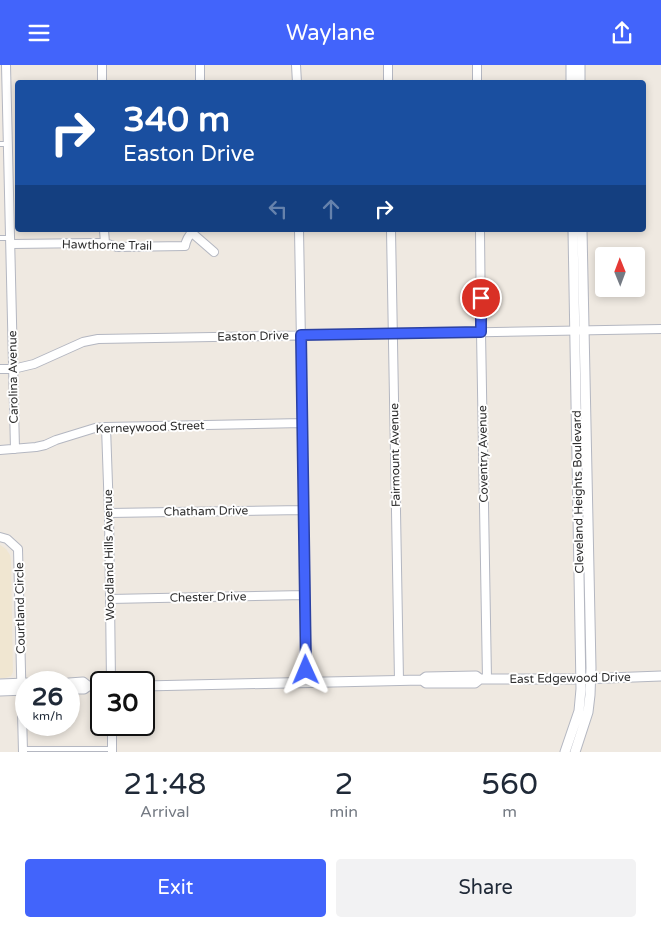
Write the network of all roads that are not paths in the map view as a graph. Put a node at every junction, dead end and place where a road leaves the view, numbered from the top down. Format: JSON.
{"nodes":[{"id":1,"x":6,"y":65,"type":"edge"},
{"id":2,"x":102,"y":65,"type":"edge"},
{"id":3,"x":200,"y":65,"type":"edge"},
{"id":4,"x":296,"y":65,"type":"edge"},
{"id":5,"x":388,"y":65,"type":"edge"},
{"id":6,"x":477,"y":65,"type":"edge"},
{"id":7,"x":571,"y":65,"type":"edge"},
{"id":8,"x":580,"y":65,"type":"edge"},
{"id":9,"x":102,"y":80,"type":"edge"},
{"id":10,"x":200,"y":80,"type":"edge"},
{"id":11,"x":297,"y":80,"type":"edge"},
{"id":12,"x":388,"y":80,"type":"edge"},
{"id":13,"x":477,"y":80,"type":"edge"},
{"id":14,"x":571,"y":80,"type":"edge"},
{"id":15,"x":580,"y":80,"type":"edge"},
{"id":16,"x":3,"y":97,"type":"edge"},
{"id":17,"x":4,"y":144,"type":"edge"},
{"id":18,"x":0,"y":191,"type":"edge"},
{"id":19,"x":9,"y":191,"type":"junction"},
{"id":20,"x":104,"y":232,"type":"edge"},
{"id":21,"x":192,"y":232,"type":"edge"},
{"id":22,"x":194,"y":232,"type":"edge"},
{"id":23,"x":299,"y":232,"type":"edge"},
{"id":24,"x":391,"y":232,"type":"edge"},
{"id":25,"x":480,"y":232,"type":"edge"},
{"id":26,"x":573,"y":232,"type":"edge"},
{"id":27,"x":582,"y":232,"type":"edge"},
{"id":28,"x":0,"y":238,"type":"edge"},
{"id":29,"x":10,"y":241,"type":"junction"},
{"id":30,"x":105,"y":243,"type":"junction"},
{"id":31,"x":214,"y":252,"type":"dead end"},
{"id":32,"x":661,"y":329,"type":"edge"},
{"id":33,"x":579,"y":330,"type":"junction"},
{"id":34,"x":481,"y":332,"type":"junction"},
{"id":35,"x":392,"y":334,"type":"junction"},
{"id":36,"x":301,"y":335,"type":"junction"},
{"id":37,"x":0,"y":369,"type":"edge"},
{"id":38,"x":13,"y":369,"type":"junction"},
{"id":39,"x":303,"y":423,"type":"junction"},
{"id":40,"x":106,"y":427,"type":"junction"},
{"id":41,"x":15,"y":449,"type":"junction"},
{"id":42,"x":0,"y":450,"type":"edge"},
{"id":43,"x":304,"y":509,"type":"junction"},
{"id":44,"x":109,"y":513,"type":"junction"},
{"id":45,"x":0,"y":537,"type":"edge"},
{"id":46,"x":306,"y":595,"type":"junction"},
{"id":47,"x":110,"y":599,"type":"junction"},
{"id":48,"x":23,"y":671,"type":"edge"},
{"id":49,"x":111,"y":671,"type":"edge"},
{"id":50,"x":661,"y":677,"type":"edge"},
{"id":51,"x":484,"y":679,"type":"junction"},
{"id":52,"x":586,"y":679,"type":"junction"},
{"id":53,"x":399,"y":680,"type":"junction"},
{"id":54,"x":80,"y":682,"type":"edge"},
{"id":55,"x":307,"y":682,"type":"junction"},
{"id":56,"x":0,"y":684,"type":"edge"},
{"id":57,"x":15,"y":686,"type":"edge"},
{"id":58,"x":88,"y":686,"type":"joint"},
{"id":59,"x":155,"y":686,"type":"edge"},
{"id":60,"x":15,"y":688,"type":"edge"},
{"id":61,"x":80,"y":689,"type":"edge"},
{"id":62,"x":0,"y":691,"type":"edge"},
{"id":63,"x":23,"y":736,"type":"edge"},
{"id":64,"x":112,"y":736,"type":"edge"},
{"id":65,"x":112,"y":750,"type":"edge"},
{"id":66,"x":23,"y":751,"type":"edge"},
{"id":67,"x":565,"y":752,"type":"edge"},
{"id":68,"x":575,"y":752,"type":"edge"}],
"edges":[{"from":1,"to":16,"type":"street","name":"Carolina Avenue"},
{"from":2,"to":9,"type":"street"},
{"from":3,"to":10,"type":"street"},
{"from":4,"to":11,"type":"street"},
{"from":5,"to":12,"type":"street"},
{"from":6,"to":13,"type":"street"},
{"from":7,"to":14,"type":"street"},
{"from":8,"to":15,"type":"street"},
{"from":16,"to":17,"type":"street","name":"Carolina Avenue"},
{"from":17,"to":19,"type":"street","name":"Carolina Avenue"},
{"from":18,"to":19,"type":"street"},
{"from":19,"to":29,"type":"street","name":"Carolina Avenue"},
{"from":20,"to":30,"type":"street"},
{"from":21,"to":30,"type":"street","name":"Hawthorne Trail"},
{"from":22,"to":31,"type":"street"},
{"from":23,"to":36,"type":"street"},
{"from":24,"to":35,"type":"street","name":"Fairmount Avenue"},
{"from":25,"to":34,"type":"street","name":"Coventry Avenue"},
{"from":26,"to":33,"type":"street","name":"Cleveland Heights Boulevard"},
{"from":27,"to":33,"type":"street","name":"Cleveland Heights Boulevard"},
{"from":28,"to":29,"type":"lane"},
{"from":29,"to":30,"type":"street","name":"Hawthorne Trail"},
{"from":29,"to":38,"type":"street","name":"Carolina Avenue"},
{"from":32,"to":33,"type":"street","name":"Easton Drive"},
{"from":33,"to":34,"type":"street","name":"Easton Drive"},
{"from":33,"to":52,"type":"street","name":"Cleveland Heights Boulevard"},
{"from":34,"to":35,"type":"street","name":"Easton Drive"},
{"from":34,"to":51,"type":"street","name":"Coventry Avenue"},
{"from":35,"to":36,"type":"street","name":"Easton Drive"},
{"from":35,"to":53,"type":"street","name":"Fairmount Avenue"},
{"from":36,"to":38,"type":"street","name":"Easton Drive"},
{"from":36,"to":39,"type":"street"},
{"from":37,"to":38,"type":"street","name":"Easton Drive"},
{"from":38,"to":41,"type":"street","name":"Carolina Avenue"},
{"from":39,"to":40,"type":"street","name":"Kerneywood Street"},
{"from":39,"to":43,"type":"street"},
{"from":40,"to":41,"type":"street","name":"Kerneywood Street"},
{"from":40,"to":44,"type":"street","name":"Woodland Hills Avenue"},
{"from":41,"to":42,"type":"street","name":"Kerneywood Street"},
{"from":43,"to":44,"type":"street","name":"Chatham Drive"},
{"from":43,"to":46,"type":"street"},
{"from":44,"to":47,"type":"street","name":"Woodland Hills Avenue"},
{"from":45,"to":48,"type":"street","name":"Courtland Circle"},
{"from":46,"to":47,"type":"street","name":"Chester Drive"},
{"from":46,"to":55,"type":"street"},
{"from":47,"to":49,"type":"street","name":"Woodland Hills Avenue"},
{"from":50,"to":52,"type":"street","name":"East Edgewood Drive"},
{"from":51,"to":52,"type":"street","name":"East Edgewood Drive"},
{"from":51,"to":53,"type":"street","name":"East Edgewood Drive"},
{"from":52,"to":67,"type":"street","name":"Cleveland Heights Boulevard"},
{"from":52,"to":68,"type":"street","name":"Cleveland Heights Boulevard"},
{"from":53,"to":55,"type":"street","name":"East Edgewood Drive"},
{"from":54,"to":58,"type":"street"},
{"from":55,"to":59,"type":"street","name":"East Edgewood Drive"},
{"from":56,"to":57,"type":"street"},
{"from":58,"to":61,"type":"street"},
{"from":60,"to":62,"type":"street"},
{"from":63,"to":66,"type":"street"},
{"from":64,"to":65,"type":"street"},
{"from":65,"to":66,"type":"lane"}]}
